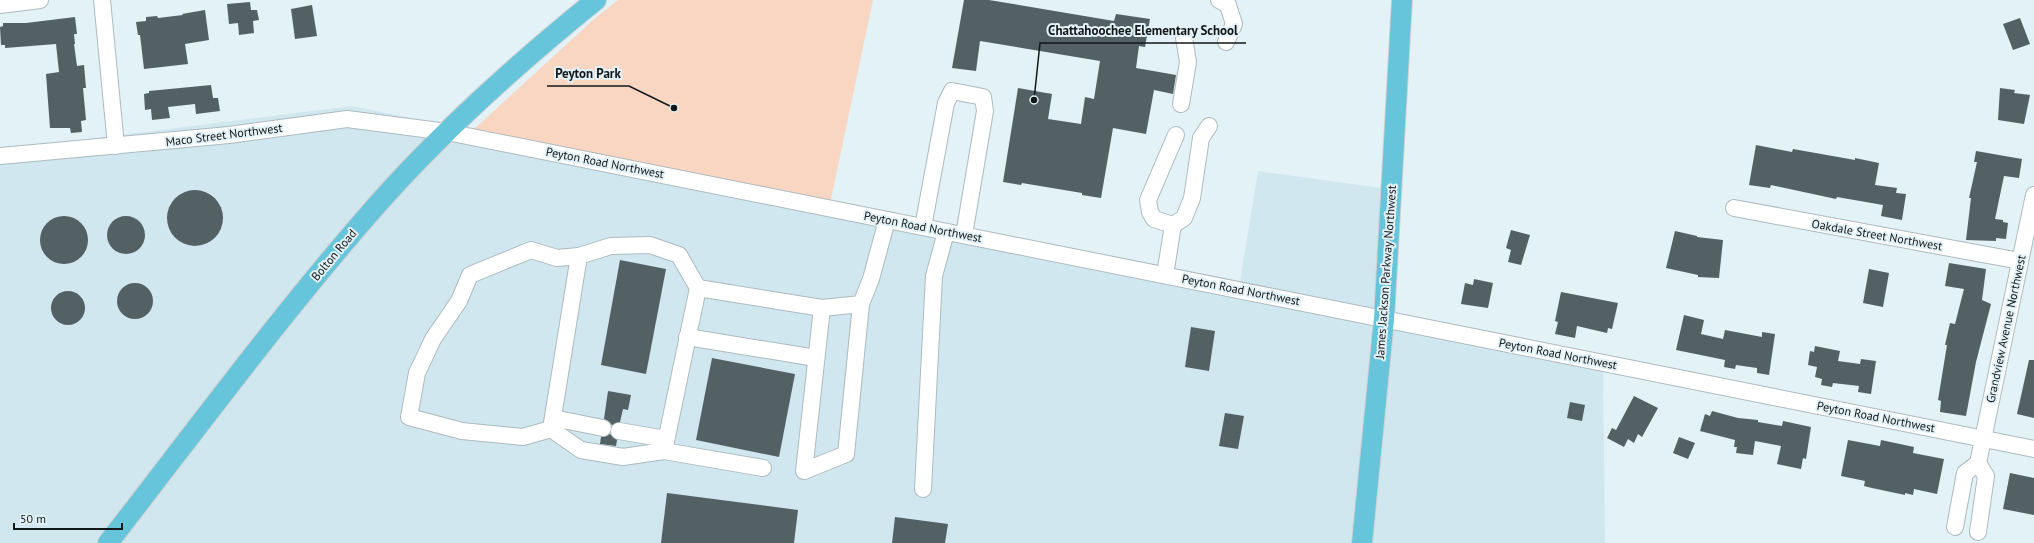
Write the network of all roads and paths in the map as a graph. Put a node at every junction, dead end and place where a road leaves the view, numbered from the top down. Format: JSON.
{"nodes":[{"id":1,"x":40,"y":0,"type":"edge"},
{"id":2,"x":102,"y":0,"type":"edge"},
{"id":3,"x":1219,"y":0,"type":"edge"},
{"id":4,"x":1402,"y":0,"type":"edge"},
{"id":5,"x":588,"y":3,"type":"edge"},
{"id":6,"x":0,"y":5,"type":"edge"},
{"id":7,"x":1184,"y":38,"type":"dead end"},
{"id":8,"x":1226,"y":42,"type":"dead end"},
{"id":9,"x":1182,"y":104,"type":"dead end"},
{"id":10,"x":1209,"y":126,"type":"dead end"},
{"id":11,"x":447,"y":132,"type":"junction"},
{"id":12,"x":1176,"y":136,"type":"dead end"},
{"id":13,"x":116,"y":146,"type":"junction"},
{"id":14,"x":0,"y":156,"type":"edge"},
{"id":15,"x":2034,"y":195,"type":"edge"},
{"id":16,"x":1734,"y":208,"type":"dead end"},
{"id":17,"x":887,"y":220,"type":"junction"},
{"id":18,"x":1173,"y":225,"type":"junction"},
{"id":19,"x":923,"y":227,"type":"junction"},
{"id":20,"x":946,"y":232,"type":"junction"},
{"id":21,"x":964,"y":235,"type":"junction"},
{"id":22,"x":579,"y":256,"type":"junction"},
{"id":23,"x":2020,"y":261,"type":"junction"},
{"id":24,"x":1165,"y":275,"type":"junction"},
{"id":25,"x":698,"y":288,"type":"junction"},
{"id":26,"x":861,"y":304,"type":"junction"},
{"id":27,"x":822,"y":308,"type":"junction"},
{"id":28,"x":1384,"y":319,"type":"junction"},
{"id":29,"x":687,"y":337,"type":"junction"},
{"id":30,"x":816,"y":358,"type":"junction"},
{"id":31,"x":552,"y":424,"type":"junction"},
{"id":32,"x":603,"y":428,"type":"dead end"},
{"id":33,"x":619,"y":431,"type":"dead end"},
{"id":34,"x":1982,"y":439,"type":"junction"},
{"id":35,"x":665,"y":445,"type":"junction"},
{"id":36,"x":2034,"y":449,"type":"edge"},
{"id":37,"x":1978,"y":463,"type":"junction"},
{"id":38,"x":763,"y":468,"type":"dead end"},
{"id":39,"x":1961,"y":486,"type":"junction"},
{"id":40,"x":923,"y":489,"type":"dead end"},
{"id":41,"x":1985,"y":491,"type":"junction"},
{"id":42,"x":1955,"y":527,"type":"dead end"},
{"id":43,"x":1978,"y":532,"type":"dead end"},
{"id":44,"x":108,"y":543,"type":"edge"},
{"id":45,"x":1362,"y":543,"type":"edge"}],
"edges":[{"from":1,"to":6,"type":"street"},
{"from":2,"to":13,"type":"street"},
{"from":3,"to":8,"type":"street"},
{"from":4,"to":28,"type":"main road","name":"James Jackson Parkway Northwest"},
{"from":5,"to":11,"type":"main road","name":"Bolton Road"},
{"from":7,"to":9,"type":"street"},
{"from":10,"to":18,"type":"street"},
{"from":11,"to":13,"type":"street","name":"Maco Street Northwest"},
{"from":11,"to":17,"type":"street","name":"Peyton Road Northwest"},
{"from":11,"to":44,"type":"main road","name":"Bolton Road"},
{"from":12,"to":18,"type":"street"},
{"from":13,"to":14,"type":"street","name":"Maco Street Northwest"},
{"from":15,"to":23,"type":"street","name":"Grandview Avenue Northwest"},
{"from":16,"to":23,"type":"street","name":"Oakdale Street Northwest"},
{"from":17,"to":19,"type":"street","name":"Peyton Road Northwest"},
{"from":17,"to":26,"type":"street"},
{"from":18,"to":24,"type":"street"},
{"from":19,"to":20,"type":"street","name":"Peyton Road Northwest"},
{"from":19,"to":21,"type":"street"},
{"from":20,"to":21,"type":"street","name":"Peyton Road Northwest"},
{"from":20,"to":40,"type":"street"},
{"from":21,"to":24,"type":"street","name":"Peyton Road Northwest"},
{"from":22,"to":25,"type":"street"},
{"from":22,"to":31,"type":"street"},
{"from":22,"to":31,"type":"street"},
{"from":23,"to":34,"type":"street","name":"Grandview Avenue Northwest"},
{"from":24,"to":28,"type":"street","name":"Peyton Road Northwest"},
{"from":25,"to":27,"type":"street"},
{"from":25,"to":29,"type":"street"},
{"from":26,"to":27,"type":"street"},
{"from":26,"to":30,"type":"street"},
{"from":27,"to":30,"type":"street"},
{"from":28,"to":34,"type":"street","name":"Peyton Road Northwest"},
{"from":28,"to":45,"type":"main road","name":"James Jackson Parkway Northwest"},
{"from":29,"to":30,"type":"street"},
{"from":29,"to":35,"type":"street"},
{"from":31,"to":32,"type":"street"},
{"from":31,"to":35,"type":"street"},
{"from":33,"to":35,"type":"street"},
{"from":34,"to":36,"type":"street","name":"Peyton Road Northwest"},
{"from":34,"to":37,"type":"street","name":"Grandview Avenue Northwest"},
{"from":35,"to":38,"type":"street"},
{"from":37,"to":39,"type":"street"},
{"from":37,"to":41,"type":"street"},
{"from":39,"to":41,"type":"street"},
{"from":39,"to":42,"type":"street"},
{"from":41,"to":43,"type":"street"}]}
